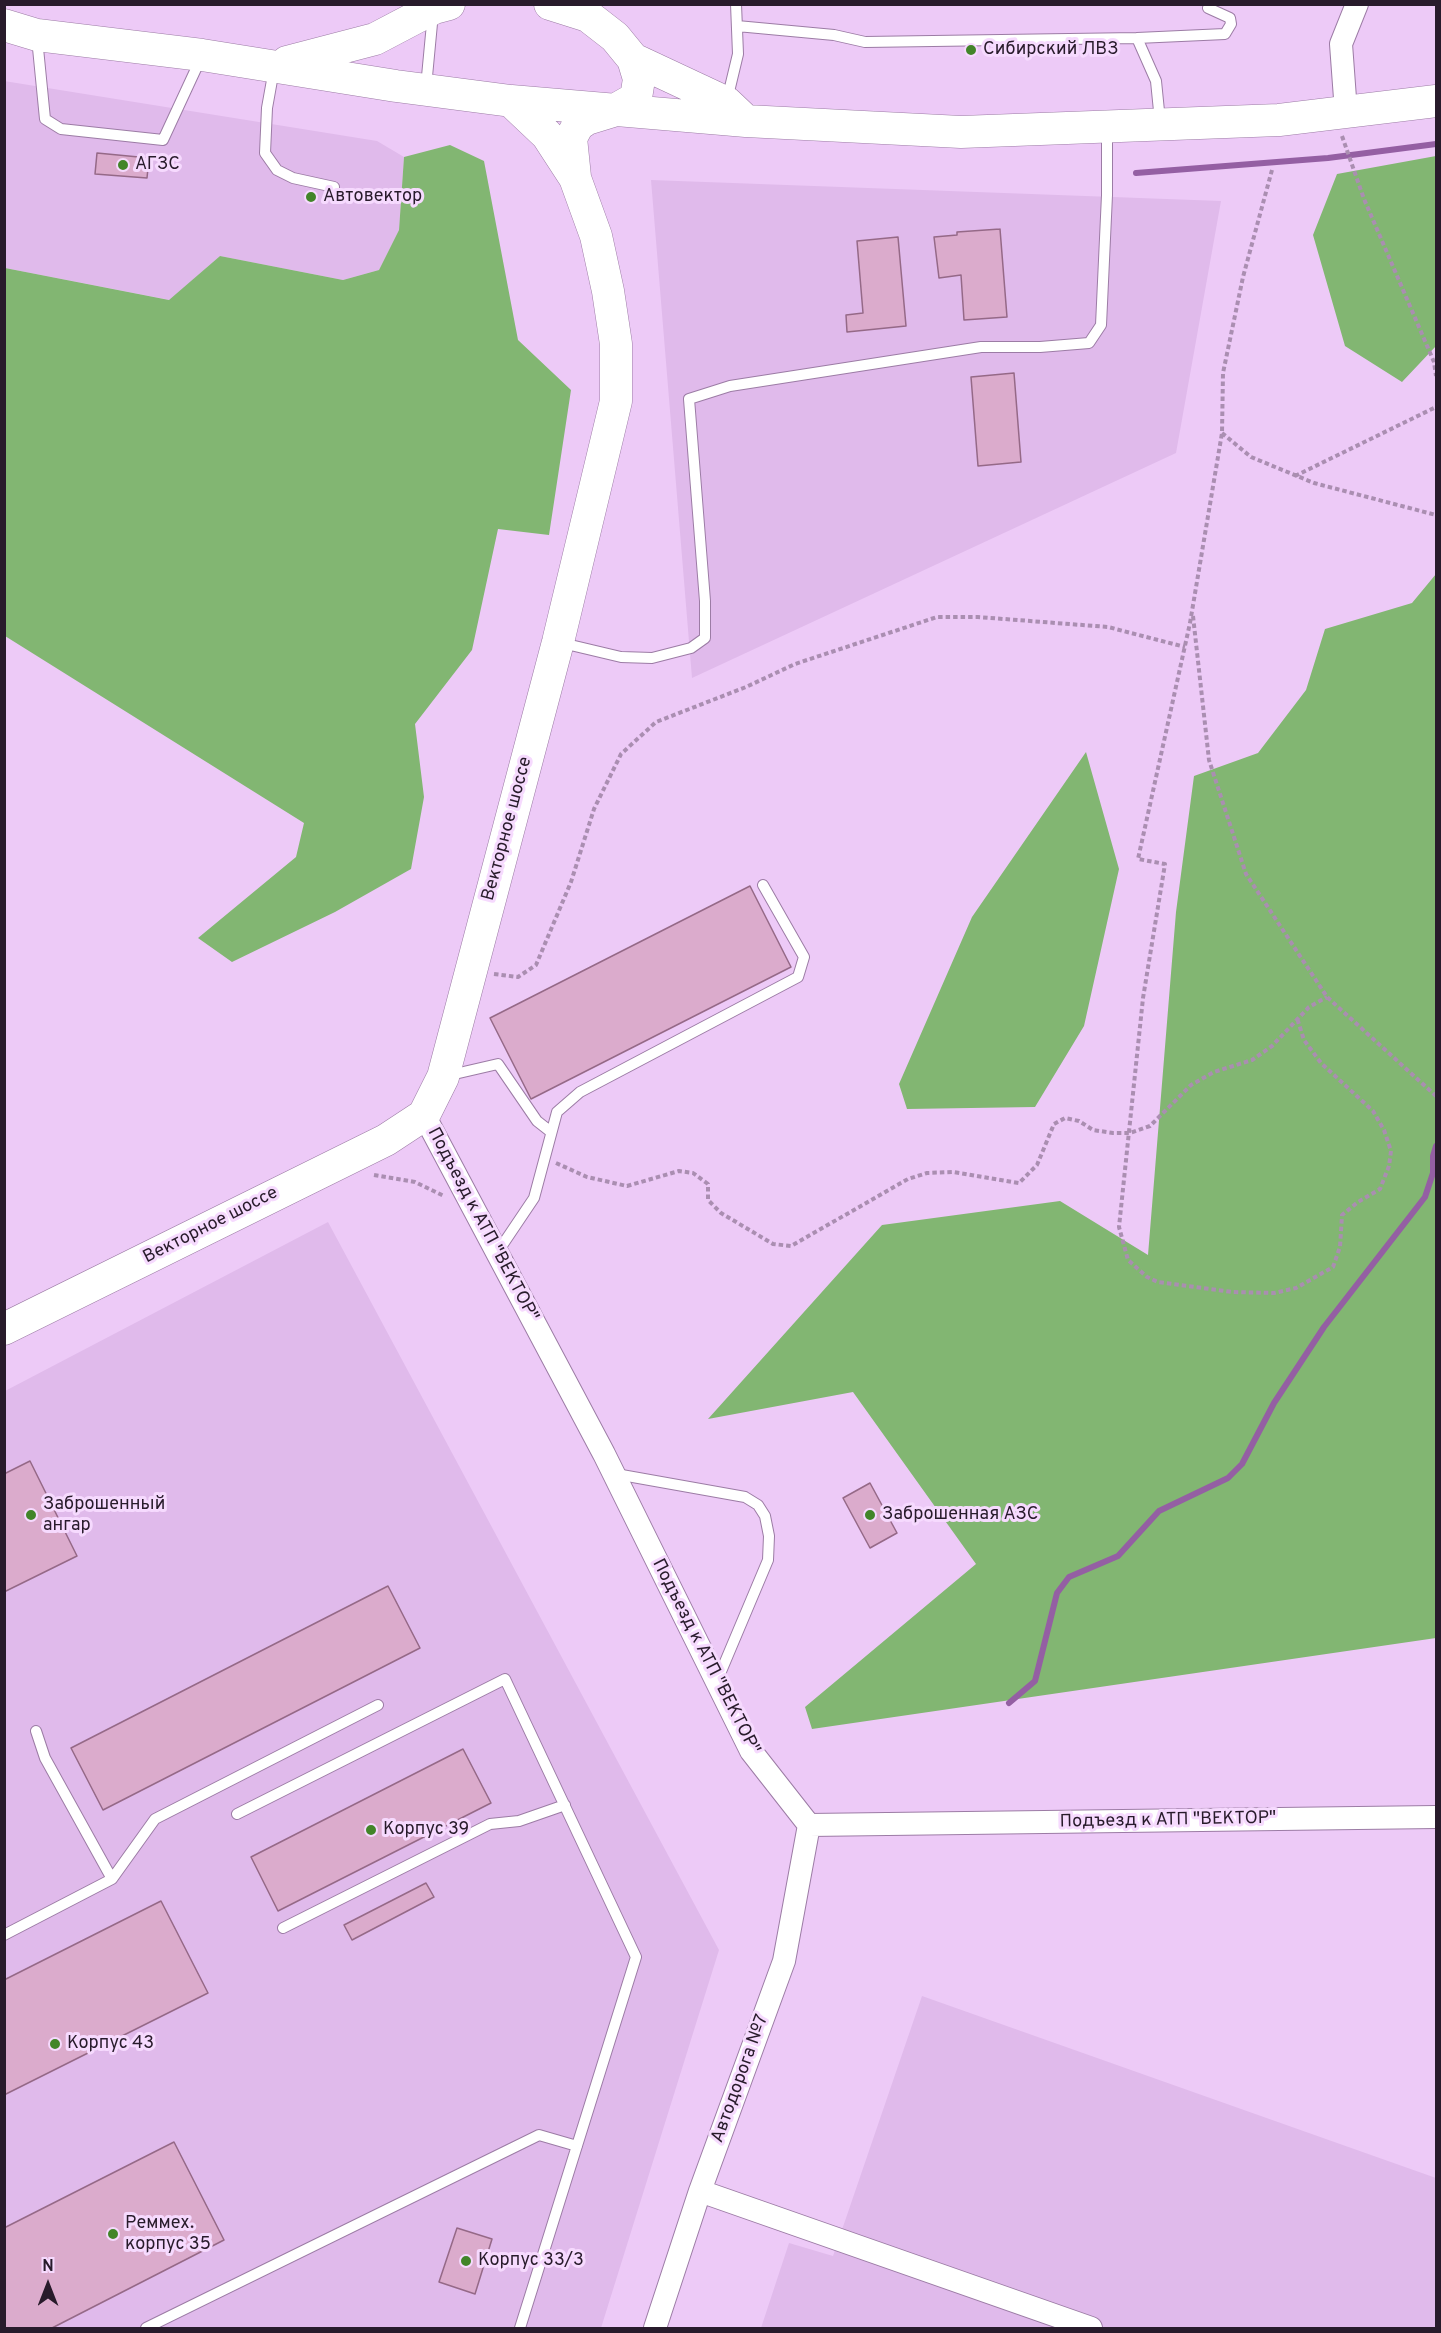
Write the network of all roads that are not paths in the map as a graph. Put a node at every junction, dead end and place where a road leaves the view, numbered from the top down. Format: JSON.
{"nodes":[{"id":1,"x":550,"y":4,"type":"edge"},
{"id":2,"x":736,"y":4,"type":"edge"},
{"id":3,"x":1358,"y":4,"type":"edge"},
{"id":4,"x":439,"y":6,"type":"edge"},
{"id":5,"x":1208,"y":8,"type":"dead end"},
{"id":6,"x":4,"y":25,"type":"edge"},
{"id":7,"x":737,"y":26,"type":"junction"},
{"id":8,"x":37,"y":35,"type":"junction"},
{"id":9,"x":1137,"y":38,"type":"junction"},
{"id":10,"x":375,"y":39,"type":"junction"},
{"id":11,"x":202,"y":55,"type":"junction"},
{"id":12,"x":633,"y":59,"type":"junction"},
{"id":13,"x":274,"y":65,"type":"junction"},
{"id":14,"x":411,"y":88,"type":"junction"},
{"id":15,"x":511,"y":101,"type":"junction"},
{"id":16,"x":1437,"y":101,"type":"edge"},
{"id":17,"x":613,"y":111,"type":"junction"},
{"id":18,"x":736,"y":112,"type":"junction"},
{"id":19,"x":1340,"y":113,"type":"junction"},
{"id":20,"x":1161,"y":125,"type":"junction"},
{"id":21,"x":1107,"y":126,"type":"junction"},
{"id":22,"x":575,"y":178,"type":"junction"},
{"id":23,"x":334,"y":187,"type":"dead end"},
{"id":24,"x":558,"y":642,"type":"junction"},
{"id":25,"x":763,"y":885,"type":"dead end"},
{"id":26,"x":443,"y":1077,"type":"junction"},
{"id":27,"x":424,"y":1115,"type":"junction"},
{"id":28,"x":551,"y":1132,"type":"junction"},
{"id":29,"x":497,"y":1253,"type":"junction"},
{"id":30,"x":4,"y":1329,"type":"edge"},
{"id":31,"x":612,"y":1473,"type":"junction"},
{"id":32,"x":717,"y":1682,"type":"junction"},
{"id":33,"x":378,"y":1705,"type":"dead end"},
{"id":34,"x":36,"y":1731,"type":"dead end"},
{"id":35,"x":565,"y":1805,"type":"junction"},
{"id":36,"x":237,"y":1814,"type":"dead end"},
{"id":37,"x":1437,"y":1817,"type":"edge"},
{"id":38,"x":809,"y":1825,"type":"junction"},
{"id":39,"x":112,"y":1879,"type":"junction"},
{"id":40,"x":283,"y":1928,"type":"dead end"},
{"id":41,"x":4,"y":1935,"type":"edge"},
{"id":42,"x":577,"y":2146,"type":"junction"},
{"id":43,"x":700,"y":2191,"type":"junction"},
{"id":44,"x":146,"y":2328,"type":"edge"},
{"id":45,"x":520,"y":2328,"type":"edge"},
{"id":46,"x":655,"y":2328,"type":"edge"},
{"id":47,"x":1091,"y":2328,"type":"edge"}],
"edges":[{"from":1,"to":12,"type":"main road"},
{"from":2,"to":7,"type":"lane"},
{"from":3,"to":19,"type":"street"},
{"from":4,"to":10,"type":"main road"},
{"from":4,"to":14,"type":"lane"},
{"from":5,"to":9,"type":"lane"},
{"from":6,"to":8,"type":"main road"},
{"from":7,"to":9,"type":"lane"},
{"from":7,"to":18,"type":"lane"},
{"from":8,"to":11,"type":"main road"},
{"from":8,"to":11,"type":"lane"},
{"from":9,"to":20,"type":"lane"},
{"from":10,"to":13,"type":"main road"},
{"from":10,"to":14,"type":"main road"},
{"from":11,"to":13,"type":"main road"},
{"from":12,"to":17,"type":"main road"},
{"from":12,"to":18,"type":"main road"},
{"from":13,"to":14,"type":"main road"},
{"from":13,"to":23,"type":"lane"},
{"from":14,"to":15,"type":"main road"},
{"from":15,"to":17,"type":"main road"},
{"from":15,"to":22,"type":"main road","name":"Векторное шоссе"},
{"from":16,"to":19,"type":"main road"},
{"from":17,"to":18,"type":"main road"},
{"from":17,"to":22,"type":"main road"},
{"from":18,"to":21,"type":"main road"},
{"from":19,"to":20,"type":"main road"},
{"from":20,"to":21,"type":"main road"},
{"from":21,"to":24,"type":"lane"},
{"from":22,"to":24,"type":"main road","name":"Векторное шоссе"},
{"from":24,"to":26,"type":"main road","name":"Векторное шоссе"},
{"from":25,"to":28,"type":"lane"},
{"from":26,"to":27,"type":"main road","name":"Векторное шоссе"},
{"from":26,"to":28,"type":"lane"},
{"from":27,"to":29,"type":"street","name":"Подъезд к АТП \"ВЕКТОР\""},
{"from":27,"to":30,"type":"main road","name":"Векторное шоссе"},
{"from":28,"to":29,"type":"lane"},
{"from":29,"to":31,"type":"street","name":"Подъезд к АТП \"ВЕКТОР\""},
{"from":31,"to":32,"type":"street","name":"Подъезд к АТП \"ВЕКТОР\""},
{"from":31,"to":32,"type":"lane"},
{"from":32,"to":38,"type":"street","name":"Подъезд к АТП \"ВЕКТОР\""},
{"from":33,"to":39,"type":"lane"},
{"from":34,"to":39,"type":"lane"},
{"from":35,"to":36,"type":"lane"},
{"from":35,"to":40,"type":"lane"},
{"from":35,"to":42,"type":"lane"},
{"from":37,"to":38,"type":"street","name":"Подъезд к АТП \"ВЕКТОР\""},
{"from":38,"to":43,"type":"street","name":"Автодорога №7"},
{"from":39,"to":41,"type":"lane"},
{"from":42,"to":44,"type":"lane"},
{"from":42,"to":45,"type":"lane"},
{"from":43,"to":46,"type":"street","name":"Автодорога №7"},
{"from":43,"to":47,"type":"street"}]}
